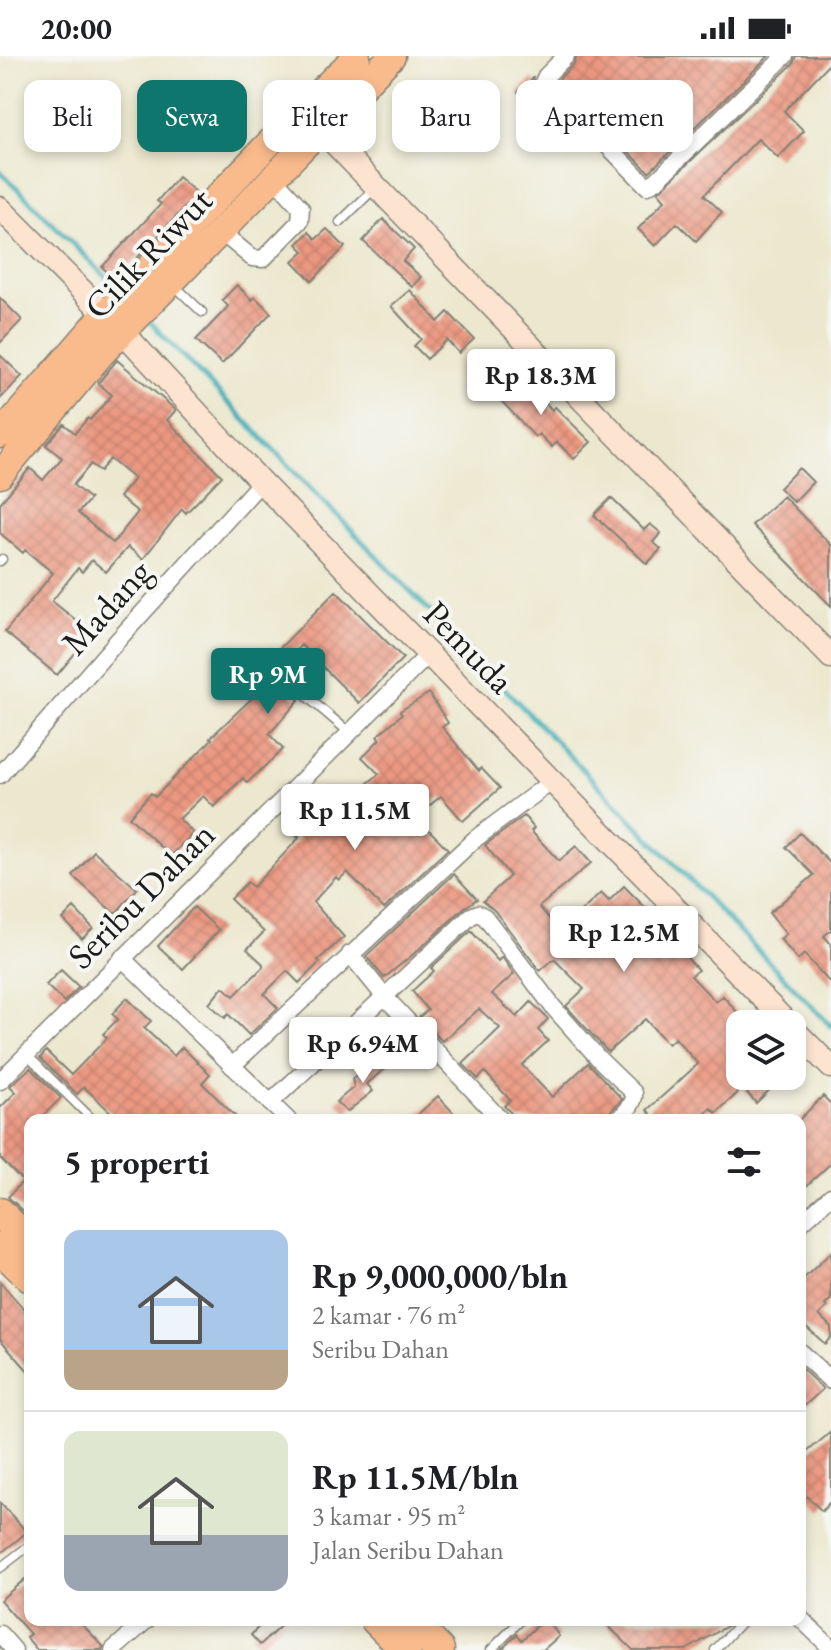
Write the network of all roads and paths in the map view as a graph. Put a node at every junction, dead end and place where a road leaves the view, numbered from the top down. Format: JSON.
{"nodes":[{"id":1,"x":357,"y":56,"type":"edge"},
{"id":2,"x":392,"y":56,"type":"edge"},
{"id":3,"x":566,"y":56,"type":"edge"},
{"id":4,"x":785,"y":56,"type":"edge"},
{"id":5,"x":339,"y":80,"type":"edge"},
{"id":6,"x":361,"y":80,"type":"edge"},
{"id":7,"x":279,"y":152,"type":"edge"},
{"id":8,"x":289,"y":152,"type":"edge"},
{"id":9,"x":343,"y":152,"type":"edge"},
{"id":10,"x":273,"y":177,"type":"junction"},
{"id":11,"x":377,"y":187,"type":"junction"},
{"id":12,"x":0,"y":208,"type":"edge"},
{"id":13,"x":340,"y":222,"type":"dead end"},
{"id":14,"x":220,"y":231,"type":"junction"},
{"id":15,"x":171,"y":282,"type":"junction"},
{"id":16,"x":202,"y":312,"type":"dead end"},
{"id":17,"x":114,"y":322,"type":"junction"},
{"id":18,"x":36,"y":413,"type":"junction"},
{"id":19,"x":0,"y":435,"type":"edge"},
{"id":20,"x":0,"y":475,"type":"edge"},
{"id":21,"x":261,"y":482,"type":"junction"},
{"id":22,"x":429,"y":654,"type":"junction"},
{"id":23,"x":831,"y":657,"type":"edge"},
{"id":24,"x":287,"y":680,"type":"dead end"},
{"id":25,"x":350,"y":733,"type":"junction"},
{"id":26,"x":0,"y":775,"type":"edge"},
{"id":27,"x":551,"y":782,"type":"junction"},
{"id":28,"x":350,"y":954,"type":"junction"},
{"id":29,"x":122,"y":958,"type":"junction"},
{"id":30,"x":384,"y":996,"type":"junction"},
{"id":31,"x":774,"y":1010,"type":"edge"},
{"id":32,"x":806,"y":1042,"type":"edge"},
{"id":33,"x":27,"y":1055,"type":"junction"},
{"id":34,"x":232,"y":1066,"type":"junction"},
{"id":35,"x":831,"y":1067,"type":"edge"},
{"id":36,"x":0,"y":1081,"type":"edge"},
{"id":37,"x":270,"y":1103,"type":"junction"},
{"id":38,"x":87,"y":1114,"type":"edge"},
{"id":39,"x":282,"y":1114,"type":"edge"},
{"id":40,"x":495,"y":1114,"type":"edge"},
{"id":41,"x":623,"y":1114,"type":"edge"},
{"id":42,"x":831,"y":1196,"type":"edge"},
{"id":43,"x":0,"y":1213,"type":"edge"},
{"id":44,"x":806,"y":1218,"type":"edge"},
{"id":45,"x":24,"y":1237,"type":"edge"},
{"id":46,"x":0,"y":1248,"type":"edge"},
{"id":47,"x":24,"y":1271,"type":"edge"},
{"id":48,"x":806,"y":1358,"type":"edge"},
{"id":49,"x":831,"y":1381,"type":"edge"},
{"id":50,"x":24,"y":1550,"type":"edge"},
{"id":51,"x":0,"y":1568,"type":"edge"},
{"id":52,"x":806,"y":1624,"type":"edge"},
{"id":53,"x":140,"y":1626,"type":"edge"},
{"id":54,"x":382,"y":1626,"type":"edge"},
{"id":55,"x":416,"y":1626,"type":"edge"},
{"id":56,"x":515,"y":1626,"type":"edge"},
{"id":57,"x":737,"y":1626,"type":"edge"},
{"id":58,"x":0,"y":1634,"type":"edge"},
{"id":59,"x":831,"y":1648,"type":"edge"},
{"id":60,"x":14,"y":1650,"type":"edge"},
{"id":61,"x":113,"y":1650,"type":"edge"},
{"id":62,"x":406,"y":1650,"type":"edge"},
{"id":63,"x":439,"y":1650,"type":"edge"},
{"id":64,"x":491,"y":1650,"type":"edge"},
{"id":65,"x":715,"y":1650,"type":"edge"}],
"edges":[{"from":1,"to":5,"type":"main road","name":"Cilik Riwut"},
{"from":2,"to":6,"type":"main road","name":"Cilik Riwut"},
{"from":3,"to":4,"type":"street"},
{"from":7,"to":17,"type":"main road","name":"Cilik Riwut"},
{"from":8,"to":10,"type":"main road","name":"Cilik Riwut"},
{"from":9,"to":11,"type":"street"},
{"from":10,"to":14,"type":"main road","name":"Cilik Riwut"},
{"from":10,"to":14,"type":"street"},
{"from":11,"to":13,"type":"lane"},
{"from":11,"to":23,"type":"street"},
{"from":12,"to":17,"type":"street","name":"Pemuda"},
{"from":14,"to":15,"type":"main road","name":"Cilik Riwut"},
{"from":15,"to":16,"type":"lane"},
{"from":15,"to":17,"type":"main road","name":"Cilik Riwut"},
{"from":17,"to":18,"type":"main road","name":"Cilik Riwut"},
{"from":17,"to":21,"type":"street","name":"Pemuda"},
{"from":18,"to":19,"type":"main road","name":"Cilik Riwut"},
{"from":18,"to":20,"type":"main road","name":"Cilik Riwut"},
{"from":21,"to":22,"type":"street","name":"Pemuda"},
{"from":21,"to":26,"type":"street","name":"Madang"},
{"from":22,"to":25,"type":"street","name":"Seribu Dahan"},
{"from":22,"to":27,"type":"street","name":"Pemuda"},
{"from":24,"to":25,"type":"lane"},
{"from":25,"to":29,"type":"street","name":"Seribu Dahan"},
{"from":27,"to":28,"type":"street"},
{"from":27,"to":31,"type":"street","name":"Pemuda"},
{"from":28,"to":30,"type":"street"},
{"from":28,"to":34,"type":"street"},
{"from":29,"to":33,"type":"street","name":"Seribu Dahan"},
{"from":29,"to":34,"type":"street"},
{"from":30,"to":37,"type":"street"},
{"from":30,"to":40,"type":"street"},
{"from":30,"to":41,"type":"street"},
{"from":32,"to":35,"type":"street","name":"Pemuda"},
{"from":33,"to":36,"type":"street","name":"Seribu Dahan"},
{"from":33,"to":38,"type":"lane"},
{"from":34,"to":37,"type":"street"},
{"from":37,"to":39,"type":"street"},
{"from":42,"to":44,"type":"street"},
{"from":43,"to":45,"type":"highway"},
{"from":46,"to":47,"type":"highway"},
{"from":48,"to":49,"type":"street"},
{"from":50,"to":51,"type":"lane"},
{"from":52,"to":59,"type":"street"},
{"from":53,"to":61,"type":"street"},
{"from":54,"to":62,"type":"highway"},
{"from":55,"to":63,"type":"highway"},
{"from":56,"to":64,"type":"lane"},
{"from":57,"to":65,"type":"lane"},
{"from":58,"to":60,"type":"street"}]}
